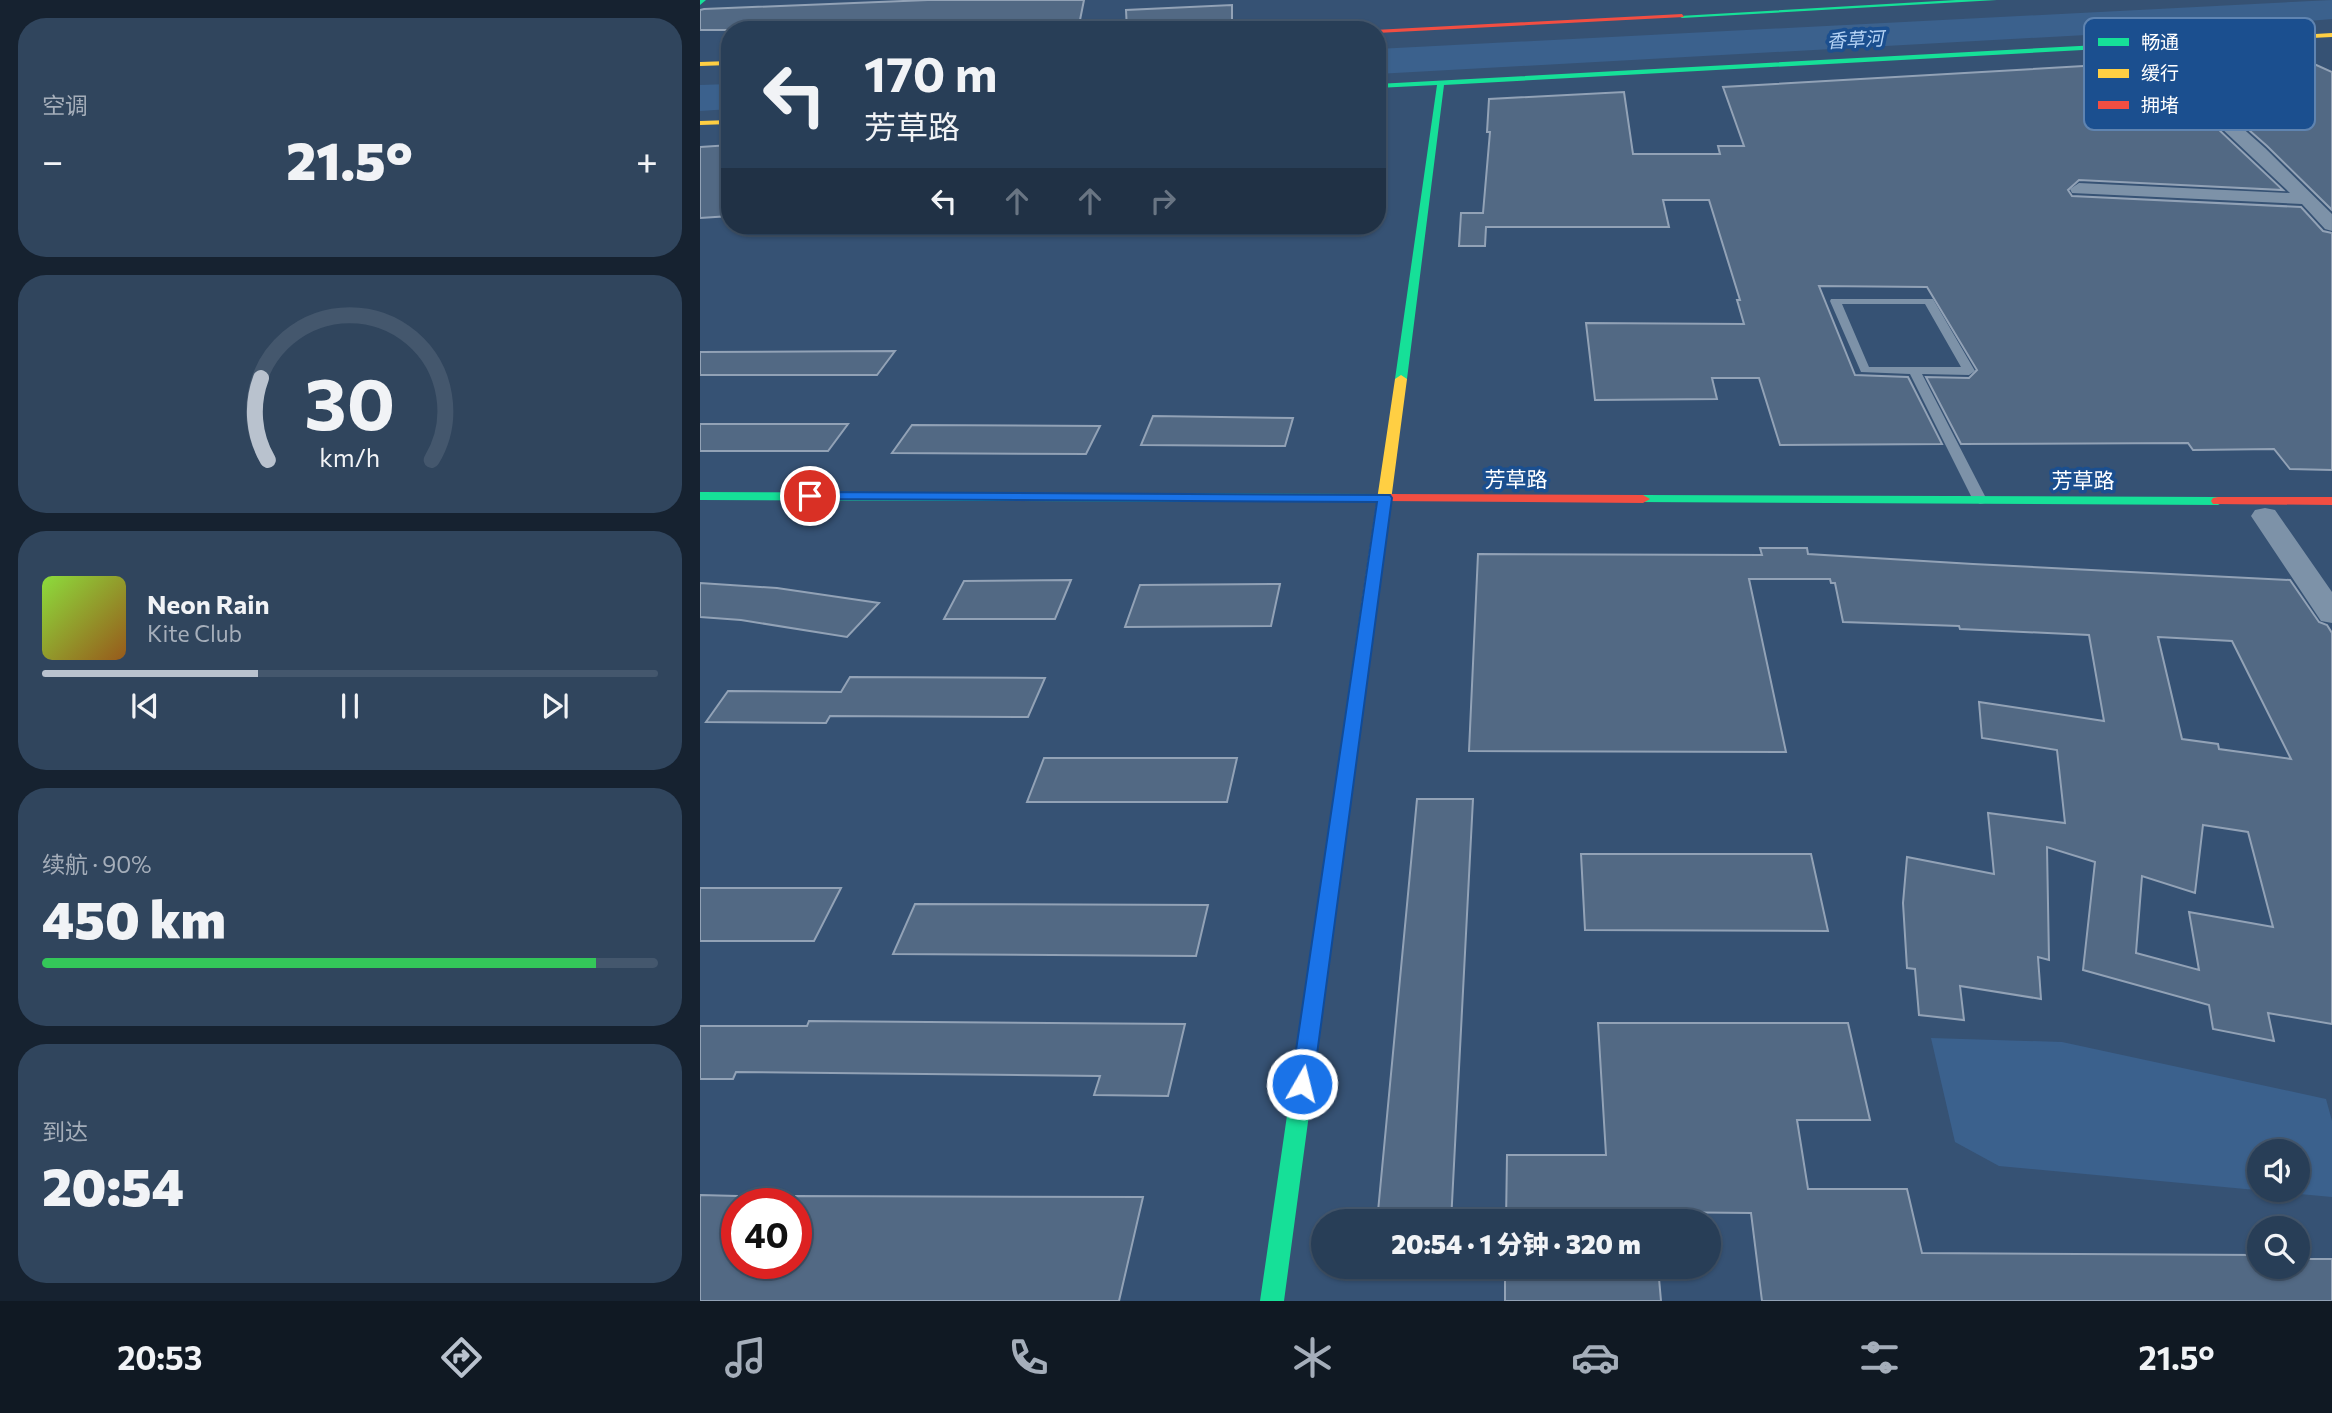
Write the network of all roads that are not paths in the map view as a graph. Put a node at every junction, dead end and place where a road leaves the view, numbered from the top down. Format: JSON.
{"nodes":[{"id":1,"x":1987,"y":0,"type":"edge"},
{"id":2,"x":1994,"y":0,"type":"edge"},
{"id":3,"x":1386,"y":31,"type":"edge"},
{"id":4,"x":2315,"y":37,"type":"edge"},
{"id":5,"x":2332,"y":45,"type":"edge"},
{"id":6,"x":2084,"y":46,"type":"edge"},
{"id":7,"x":721,"y":63,"type":"edge"},
{"id":8,"x":700,"y":64,"type":"edge"},
{"id":9,"x":1441,"y":82,"type":"junction"},
{"id":10,"x":1386,"y":85,"type":"edge"},
{"id":11,"x":721,"y":122,"type":"edge"},
{"id":12,"x":700,"y":123,"type":"edge"},
{"id":13,"x":2237,"y":130,"type":"edge"},
{"id":14,"x":2079,"y":189,"type":"dead end"},
{"id":15,"x":2307,"y":199,"type":"junction"},
{"id":16,"x":2332,"y":225,"type":"edge"},
{"id":17,"x":1914,"y":370,"type":"junction"},
{"id":18,"x":700,"y":496,"type":"edge"},
{"id":19,"x":1980,"y":500,"type":"junction"},
{"id":20,"x":2332,"y":501,"type":"edge"},
{"id":21,"x":1379,"y":509,"type":"junction"},
{"id":22,"x":2265,"y":516,"type":"junction"},
{"id":23,"x":2332,"y":516,"type":"edge"},
{"id":24,"x":2332,"y":614,"type":"edge"},
{"id":25,"x":1272,"y":1301,"type":"edge"}],
"edges":[{"from":1,"to":2,"type":"street"},
{"from":1,"to":3,"type":"street"},
{"from":4,"to":5,"type":"street"},
{"from":6,"to":9,"type":"street"},
{"from":7,"to":8,"type":"street"},
{"from":9,"to":10,"type":"street"},
{"from":9,"to":21,"type":"street"},
{"from":11,"to":12,"type":"street"},
{"from":13,"to":15,"type":"street"},
{"from":14,"to":15,"type":"street"},
{"from":15,"to":16,"type":"street"},
{"from":17,"to":17,"type":"lane"},
{"from":17,"to":19,"type":"lane"},
{"from":18,"to":21,"type":"street","name":"芳草路"},
{"from":19,"to":20,"type":"street","name":"芳草路"},
{"from":19,"to":21,"type":"street","name":"芳草路"},
{"from":21,"to":22,"type":"street","name":"芳草路"},
{"from":21,"to":25,"type":"street"},
{"from":22,"to":23,"type":"street","name":"芳草路"},
{"from":22,"to":24,"type":"street"}]}
